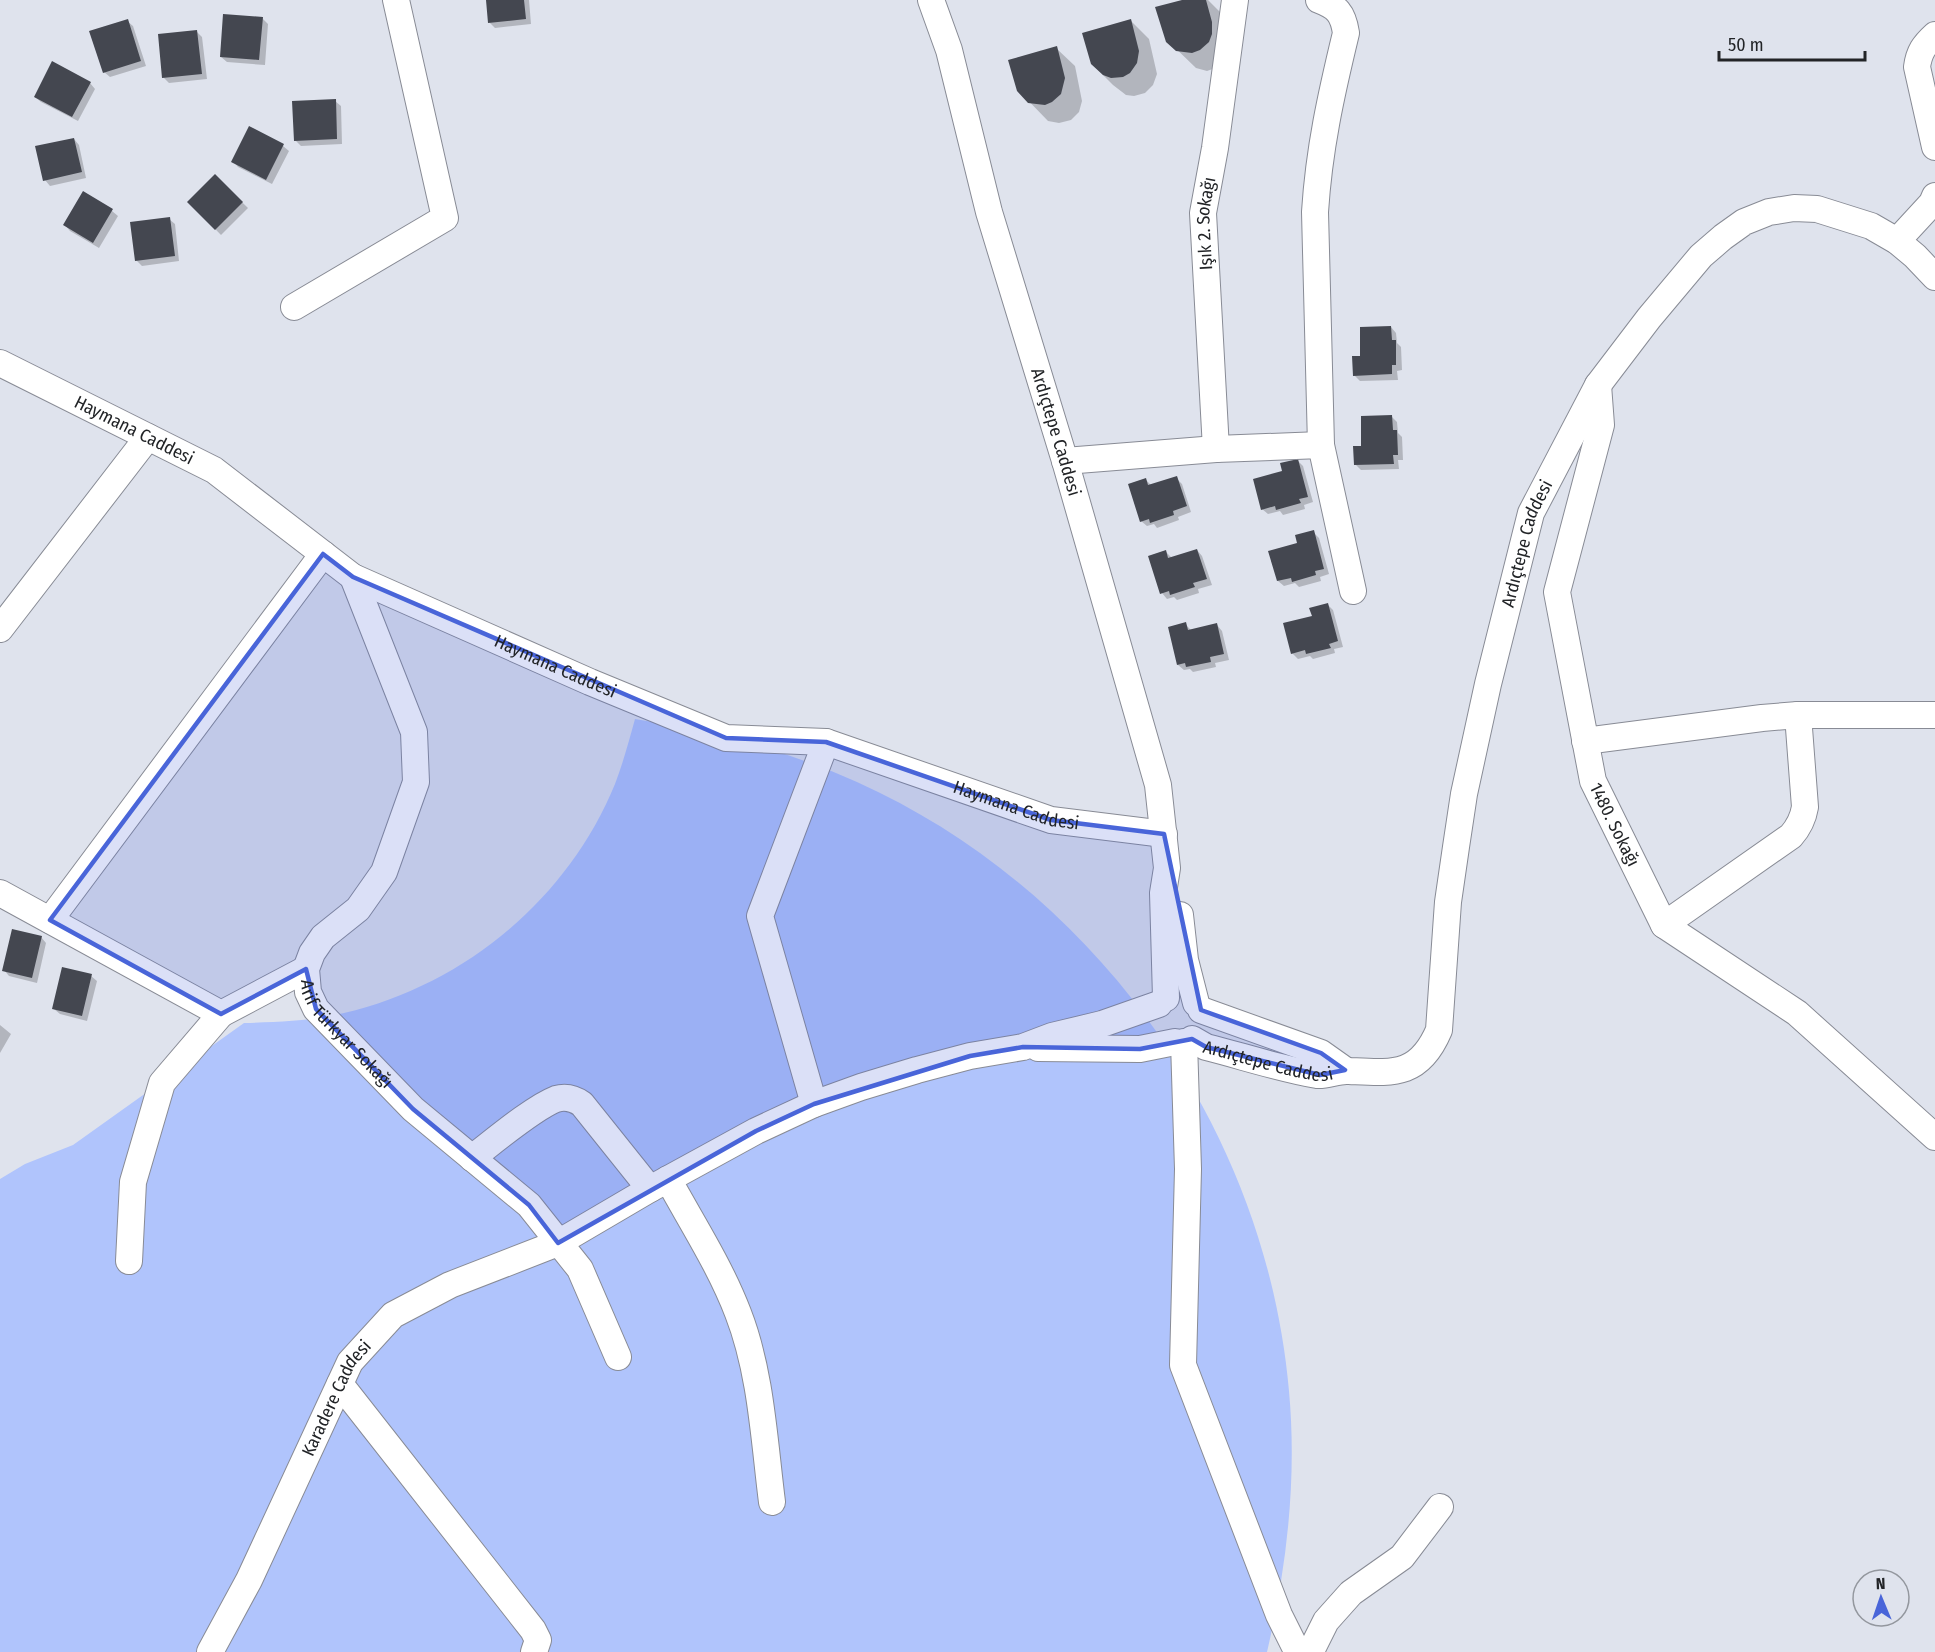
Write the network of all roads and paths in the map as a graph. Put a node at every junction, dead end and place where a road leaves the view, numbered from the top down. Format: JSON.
{"nodes":[{"id":1,"x":396,"y":0,"type":"edge"},
{"id":2,"x":931,"y":0,"type":"edge"},
{"id":3,"x":1234,"y":0,"type":"edge"},
{"id":4,"x":1319,"y":0,"type":"edge"},
{"id":5,"x":1935,"y":35,"type":"edge"},
{"id":6,"x":1935,"y":147,"type":"edge"},
{"id":7,"x":1935,"y":196,"type":"edge"},
{"id":8,"x":1897,"y":241,"type":"junction"},
{"id":9,"x":1935,"y":277,"type":"edge"},
{"id":10,"x":294,"y":307,"type":"dead end"},
{"id":11,"x":0,"y":363,"type":"edge"},
{"id":12,"x":1598,"y":385,"type":"junction"},
{"id":13,"x":148,"y":437,"type":"junction"},
{"id":14,"x":1320,"y":445,"type":"junction"},
{"id":15,"x":1216,"y":449,"type":"junction"},
{"id":16,"x":1065,"y":461,"type":"junction"},
{"id":17,"x":323,"y":554,"type":"junction"},
{"id":18,"x":353,"y":577,"type":"junction"},
{"id":19,"x":1353,"y":591,"type":"dead end"},
{"id":20,"x":0,"y":629,"type":"edge"},
{"id":21,"x":1798,"y":715,"type":"junction"},
{"id":22,"x":1935,"y":715,"type":"edge"},
{"id":23,"x":1585,"y":741,"type":"junction"},
{"id":24,"x":826,"y":742,"type":"junction"},
{"id":25,"x":1164,"y":834,"type":"junction"},
{"id":26,"x":1167,"y":868,"type":"junction"},
{"id":27,"x":0,"y":893,"type":"edge"},
{"id":28,"x":50,"y":920,"type":"junction"},
{"id":29,"x":1664,"y":925,"type":"junction"},
{"id":30,"x":306,"y":969,"type":"junction"},
{"id":31,"x":1163,"y":1001,"type":"junction"},
{"id":32,"x":1199,"y":1006,"type":"junction"},
{"id":33,"x":221,"y":1014,"type":"junction"},
{"id":34,"x":1184,"y":1041,"type":"junction"},
{"id":35,"x":1023,"y":1047,"type":"junction"},
{"id":36,"x":1345,"y":1070,"type":"junction"},
{"id":37,"x":814,"y":1104,"type":"junction"},
{"id":38,"x":1935,"y":1137,"type":"edge"},
{"id":39,"x":472,"y":1158,"type":"junction"},
{"id":40,"x":659,"y":1184,"type":"junction"},
{"id":41,"x":558,"y":1243,"type":"junction"},
{"id":42,"x":129,"y":1261,"type":"dead end"},
{"id":43,"x":618,"y":1357,"type":"dead end"},
{"id":44,"x":340,"y":1384,"type":"junction"},
{"id":45,"x":772,"y":1502,"type":"dead end"},
{"id":46,"x":1440,"y":1507,"type":"dead end"},
{"id":47,"x":210,"y":1652,"type":"edge"},
{"id":48,"x":534,"y":1652,"type":"edge"},
{"id":49,"x":1303,"y":1652,"type":"edge"}],
"edges":[{"from":1,"to":10,"type":"street"},
{"from":2,"to":16,"type":"street","name":"Ardıçtepe Caddesi"},
{"from":3,"to":15,"type":"street","name":"Işık 2. Sokağı"},
{"from":4,"to":14,"type":"street"},
{"from":5,"to":6,"type":"street"},
{"from":7,"to":8,"type":"street"},
{"from":8,"to":9,"type":"street","name":"Ardıçtepe Caddesi"},
{"from":8,"to":12,"type":"street","name":"Ardıçtepe Caddesi"},
{"from":11,"to":13,"type":"street","name":"Haymana Caddesi"},
{"from":12,"to":23,"type":"street","name":"1480. Sokağı"},
{"from":12,"to":36,"type":"street","name":"Ardıçtepe Caddesi"},
{"from":13,"to":17,"type":"street","name":"Haymana Caddesi"},
{"from":13,"to":20,"type":"street"},
{"from":14,"to":15,"type":"street"},
{"from":14,"to":19,"type":"street"},
{"from":15,"to":16,"type":"street"},
{"from":16,"to":25,"type":"street","name":"Ardıçtepe Caddesi"},
{"from":17,"to":18,"type":"street","name":"Haymana Caddesi"},
{"from":17,"to":28,"type":"street"},
{"from":18,"to":24,"type":"street","name":"Haymana Caddesi"},
{"from":18,"to":30,"type":"street","name":"Arif Türkyar Sokağı"},
{"from":21,"to":22,"type":"street"},
{"from":21,"to":23,"type":"street"},
{"from":21,"to":29,"type":"street"},
{"from":23,"to":29,"type":"street","name":"1480. Sokağı"},
{"from":24,"to":25,"type":"street","name":"Haymana Caddesi"},
{"from":24,"to":37,"type":"street"},
{"from":25,"to":26,"type":"street","name":"Ardıçtepe Caddesi"},
{"from":26,"to":31,"type":"street","name":"Ardıçtepe Caddesi"},
{"from":26,"to":32,"type":"street","name":"Ardıçtepe Caddesi"},
{"from":27,"to":28,"type":"street"},
{"from":28,"to":33,"type":"street"},
{"from":29,"to":38,"type":"street"},
{"from":30,"to":33,"type":"street"},
{"from":30,"to":39,"type":"street","name":"Arif Türkyar Sokağı"},
{"from":31,"to":32,"type":"street"},
{"from":31,"to":34,"type":"street"},
{"from":31,"to":35,"type":"street"},
{"from":32,"to":34,"type":"street"},
{"from":32,"to":36,"type":"street","name":"Ardıçtepe Caddesi"},
{"from":33,"to":42,"type":"street"},
{"from":34,"to":35,"type":"street"},
{"from":34,"to":36,"type":"street","name":"Ardıçtepe Caddesi"},
{"from":34,"to":49,"type":"street"},
{"from":35,"to":37,"type":"street","name":"Karadere Caddesi"},
{"from":37,"to":40,"type":"street","name":"Karadere Caddesi"},
{"from":39,"to":40,"type":"street"},
{"from":39,"to":41,"type":"street","name":"Arif Türkyar Sokağı"},
{"from":40,"to":41,"type":"street","name":"Karadere Caddesi"},
{"from":40,"to":45,"type":"street"},
{"from":41,"to":43,"type":"street","name":"Arif Türkyar Sokağı"},
{"from":41,"to":44,"type":"street","name":"Karadere Caddesi"},
{"from":44,"to":47,"type":"street","name":"Karadere Caddesi"},
{"from":44,"to":48,"type":"street"},
{"from":46,"to":49,"type":"street"}]}
